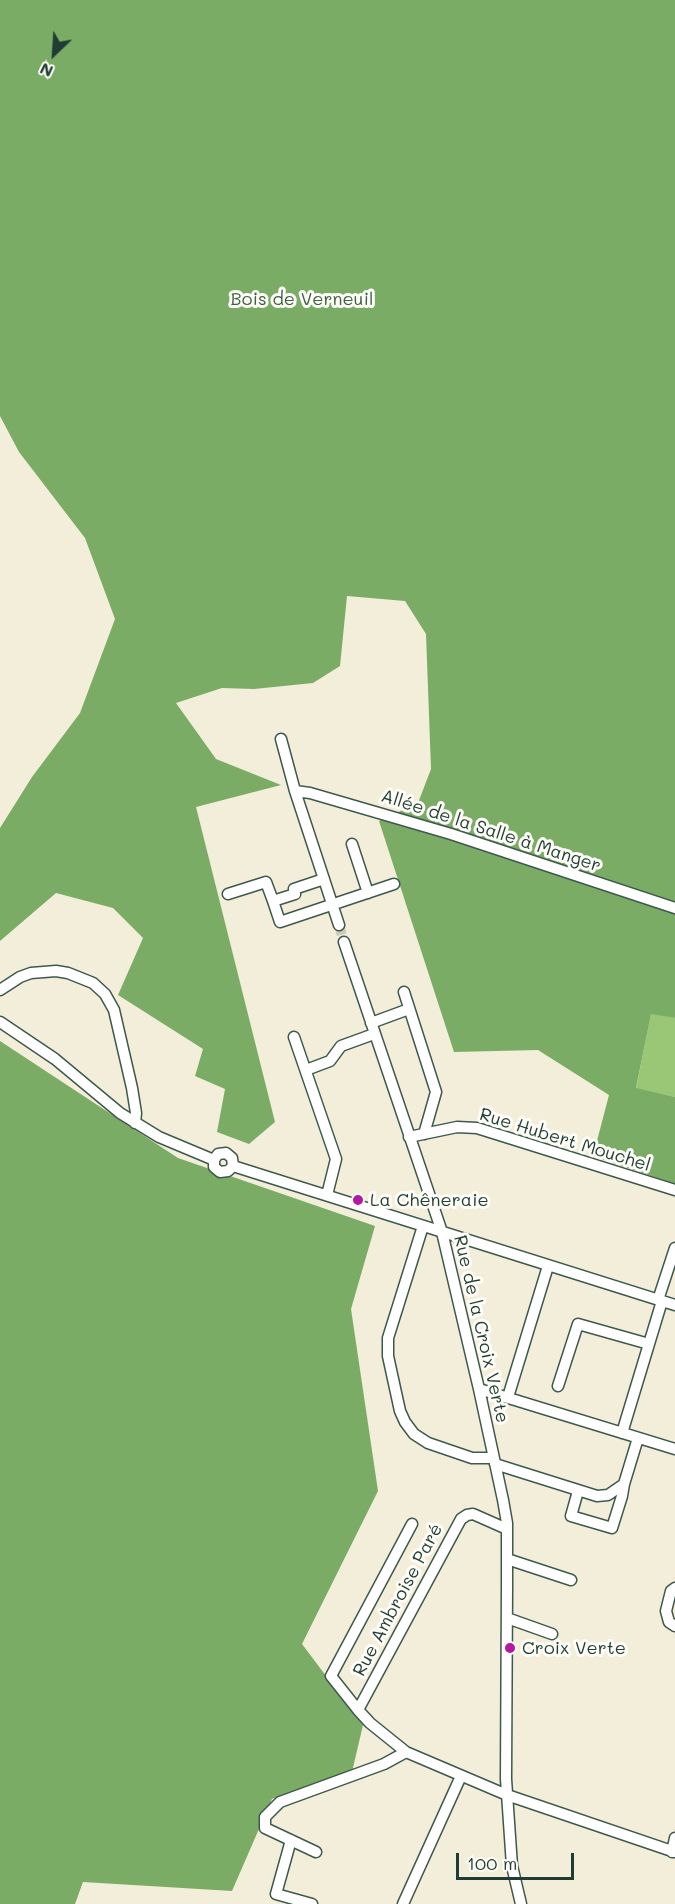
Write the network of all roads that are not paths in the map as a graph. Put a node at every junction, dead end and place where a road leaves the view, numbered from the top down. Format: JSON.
{"nodes":[{"id":1,"x":281,"y":738,"type":"dead end"},
{"id":2,"x":295,"y":791,"type":"junction"},
{"id":3,"x":352,"y":844,"type":"dead end"},
{"id":4,"x":324,"y":879,"type":"junction"},
{"id":5,"x":394,"y":884,"type":"dead end"},
{"id":6,"x":368,"y":893,"type":"junction"},
{"id":7,"x":228,"y":894,"type":"dead end"},
{"id":8,"x":273,"y":901,"type":"junction"},
{"id":9,"x":332,"y":905,"type":"junction"},
{"id":10,"x":675,"y":908,"type":"edge"},
{"id":11,"x":339,"y":925,"type":"tunnel mouth"},
{"id":12,"x":344,"y":942,"type":"tunnel mouth"},
{"id":13,"x":0,"y":990,"type":"edge"},
{"id":14,"x":404,"y":992,"type":"dead end"},
{"id":15,"x":409,"y":1009,"type":"junction"},
{"id":16,"x":0,"y":1022,"type":"edge"},
{"id":17,"x":371,"y":1023,"type":"junction"},
{"id":18,"x":374,"y":1034,"type":"junction"},
{"id":19,"x":294,"y":1037,"type":"dead end"},
{"id":20,"x":306,"y":1070,"type":"junction"},
{"id":21,"x":135,"y":1123,"type":"junction"},
{"id":22,"x":424,"y":1134,"type":"junction"},
{"id":23,"x":410,"y":1137,"type":"junction"},
{"id":24,"x":675,"y":1190,"type":"edge"},
{"id":25,"x":327,"y":1195,"type":"junction"},
{"id":26,"x":423,"y":1226,"type":"junction"},
{"id":27,"x":442,"y":1232,"type":"junction"},
{"id":28,"x":675,"y":1248,"type":"edge"},
{"id":29,"x":548,"y":1266,"type":"junction"},
{"id":30,"x":660,"y":1300,"type":"junction"},
{"id":31,"x":675,"y":1305,"type":"edge"},
{"id":32,"x":649,"y":1344,"type":"junction"},
{"id":33,"x":558,"y":1386,"type":"dead end"},
{"id":34,"x":479,"y":1389,"type":"junction"},
{"id":35,"x":508,"y":1397,"type":"junction"},
{"id":36,"x":622,"y":1433,"type":"junction"},
{"id":37,"x":638,"y":1438,"type":"junction"},
{"id":38,"x":675,"y":1449,"type":"edge"},
{"id":39,"x":494,"y":1461,"type":"junction"},
{"id":40,"x":624,"y":1484,"type":"junction"},
{"id":41,"x":578,"y":1491,"type":"junction"},
{"id":42,"x":412,"y":1524,"type":"dead end"},
{"id":43,"x":507,"y":1529,"type":"junction"},
{"id":44,"x":507,"y":1558,"type":"junction"},
{"id":45,"x":572,"y":1580,"type":"dead end"},
{"id":46,"x":675,"y":1588,"type":"edge"},
{"id":47,"x":507,"y":1618,"type":"junction"},
{"id":48,"x":675,"y":1626,"type":"edge"},
{"id":49,"x":552,"y":1634,"type":"dead end"},
{"id":50,"x":358,"y":1710,"type":"junction"},
{"id":51,"x":406,"y":1752,"type":"junction"},
{"id":52,"x":461,"y":1776,"type":"junction"},
{"id":53,"x":507,"y":1794,"type":"junction"},
{"id":54,"x":675,"y":1838,"type":"edge"},
{"id":55,"x":291,"y":1840,"type":"junction"},
{"id":56,"x":315,"y":1852,"type":"dead end"},
{"id":57,"x":674,"y":1852,"type":"edge"},
{"id":58,"x":312,"y":1904,"type":"edge"},
{"id":59,"x":403,"y":1904,"type":"edge"},
{"id":60,"x":521,"y":1904,"type":"edge"}],
"edges":[{"from":1,"to":2,"type":"street"},
{"from":2,"to":4,"type":"street"},
{"from":2,"to":10,"type":"street","name":"Allée de la Salle à Manger"},
{"from":3,"to":6,"type":"street"},
{"from":4,"to":8,"type":"street"},
{"from":4,"to":9,"type":"street"},
{"from":5,"to":6,"type":"street"},
{"from":6,"to":9,"type":"street"},
{"from":7,"to":8,"type":"street"},
{"from":8,"to":9,"type":"street"},
{"from":9,"to":11,"type":"street"},
{"from":12,"to":17,"type":"street","name":"Rue de la Croix Verte"},
{"from":13,"to":21,"type":"street"},
{"from":14,"to":15,"type":"street"},
{"from":15,"to":17,"type":"street"},
{"from":15,"to":22,"type":"street"},
{"from":16,"to":21,"type":"street"},
{"from":17,"to":18,"type":"street","name":"Rue de la Croix Verte"},
{"from":18,"to":20,"type":"street"},
{"from":18,"to":23,"type":"street","name":"Rue de la Croix Verte"},
{"from":19,"to":20,"type":"street"},
{"from":20,"to":25,"type":"street"},
{"from":21,"to":25,"type":"street"},
{"from":22,"to":23,"type":"street","name":"Rue Hubert Mouchel"},
{"from":22,"to":24,"type":"street","name":"Rue Hubert Mouchel"},
{"from":23,"to":27,"type":"street","name":"Rue de la Croix Verte"},
{"from":25,"to":26,"type":"street"},
{"from":26,"to":27,"type":"street"},
{"from":26,"to":39,"type":"street"},
{"from":27,"to":29,"type":"street"},
{"from":27,"to":34,"type":"street","name":"Rue de la Croix Verte"},
{"from":28,"to":30,"type":"street"},
{"from":29,"to":30,"type":"street"},
{"from":29,"to":35,"type":"street"},
{"from":30,"to":31,"type":"street"},
{"from":30,"to":32,"type":"street"},
{"from":32,"to":33,"type":"street"},
{"from":32,"to":36,"type":"street"},
{"from":34,"to":35,"type":"street"},
{"from":34,"to":39,"type":"street","name":"Rue de la Croix Verte"},
{"from":35,"to":36,"type":"street"},
{"from":36,"to":37,"type":"street"},
{"from":37,"to":38,"type":"street"},
{"from":37,"to":40,"type":"street"},
{"from":39,"to":41,"type":"street"},
{"from":39,"to":43,"type":"street","name":"Rue de la Croix Verte"},
{"from":40,"to":41,"type":"street"},
{"from":40,"to":41,"type":"street"},
{"from":42,"to":50,"type":"street"},
{"from":43,"to":44,"type":"street","name":"Rue de la Croix Verte"},
{"from":43,"to":50,"type":"street","name":"Rue Ambroise Paré"},
{"from":44,"to":45,"type":"street"},
{"from":44,"to":47,"type":"street","name":"Rue de la Croix Verte"},
{"from":46,"to":48,"type":"street"},
{"from":47,"to":49,"type":"street"},
{"from":47,"to":53,"type":"street","name":"Rue de la Croix Verte"},
{"from":50,"to":51,"type":"street"},
{"from":51,"to":52,"type":"street"},
{"from":51,"to":55,"type":"street"},
{"from":52,"to":53,"type":"street"},
{"from":52,"to":59,"type":"street"},
{"from":53,"to":57,"type":"street"},
{"from":53,"to":60,"type":"street","name":"Rue de la Croix Verte"},
{"from":54,"to":57,"type":"street"},
{"from":55,"to":56,"type":"street"},
{"from":55,"to":58,"type":"street"}]}
